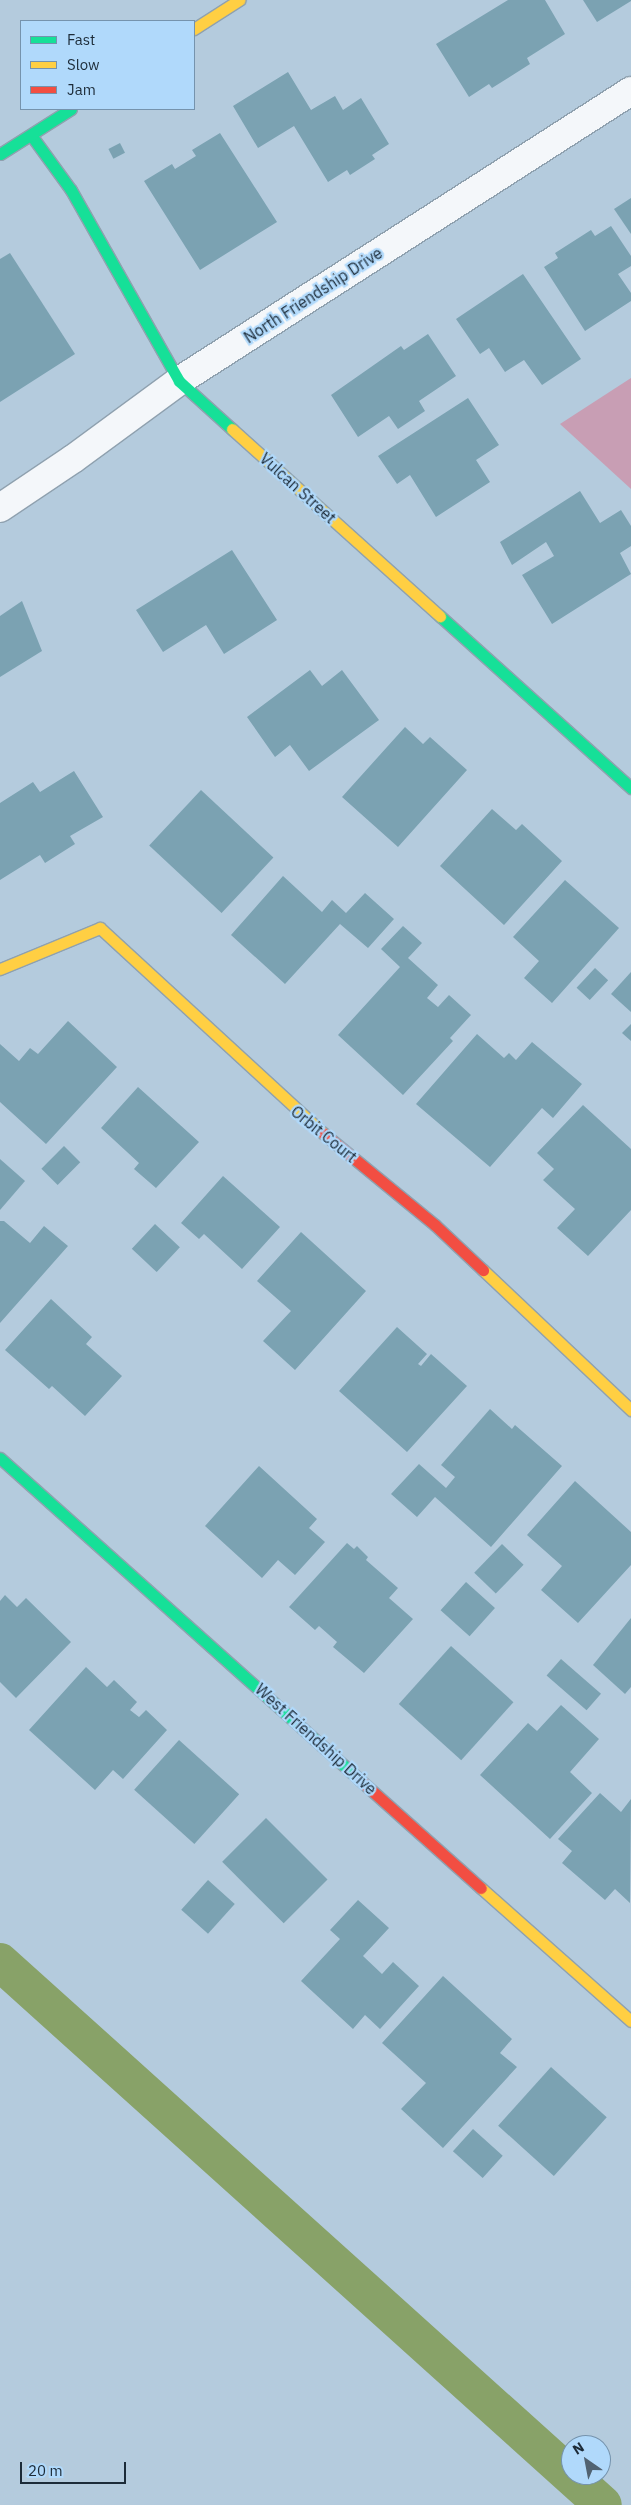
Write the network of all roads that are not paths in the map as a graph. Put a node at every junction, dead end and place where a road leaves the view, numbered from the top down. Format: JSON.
{"nodes":[{"id":1,"x":239,"y":0,"type":"edge"},
{"id":2,"x":195,"y":28,"type":"edge"},
{"id":3,"x":631,"y":91,"type":"edge"},
{"id":4,"x":70,"y":110,"type":"edge"},
{"id":5,"x":32,"y":135,"type":"junction"},
{"id":6,"x":0,"y":154,"type":"edge"},
{"id":7,"x":179,"y":381,"type":"junction"},
{"id":8,"x":0,"y":508,"type":"edge"},
{"id":9,"x":631,"y":788,"type":"edge"},
{"id":10,"x":0,"y":969,"type":"edge"},
{"id":11,"x":631,"y":1410,"type":"edge"},
{"id":12,"x":0,"y":1458,"type":"edge"},
{"id":13,"x":631,"y":2021,"type":"edge"}],
"edges":[{"from":1,"to":2,"type":"street"},
{"from":3,"to":7,"type":"street","name":"North Friendship Drive"},
{"from":4,"to":5,"type":"street"},
{"from":5,"to":6,"type":"street"},
{"from":5,"to":7,"type":"street","name":"Vulcan Street"},
{"from":7,"to":8,"type":"street","name":"North Friendship Drive"},
{"from":7,"to":9,"type":"street","name":"Vulcan Street"},
{"from":10,"to":11,"type":"street","name":"Orbit Court"},
{"from":12,"to":13,"type":"street","name":"West Friendship Drive"}]}
